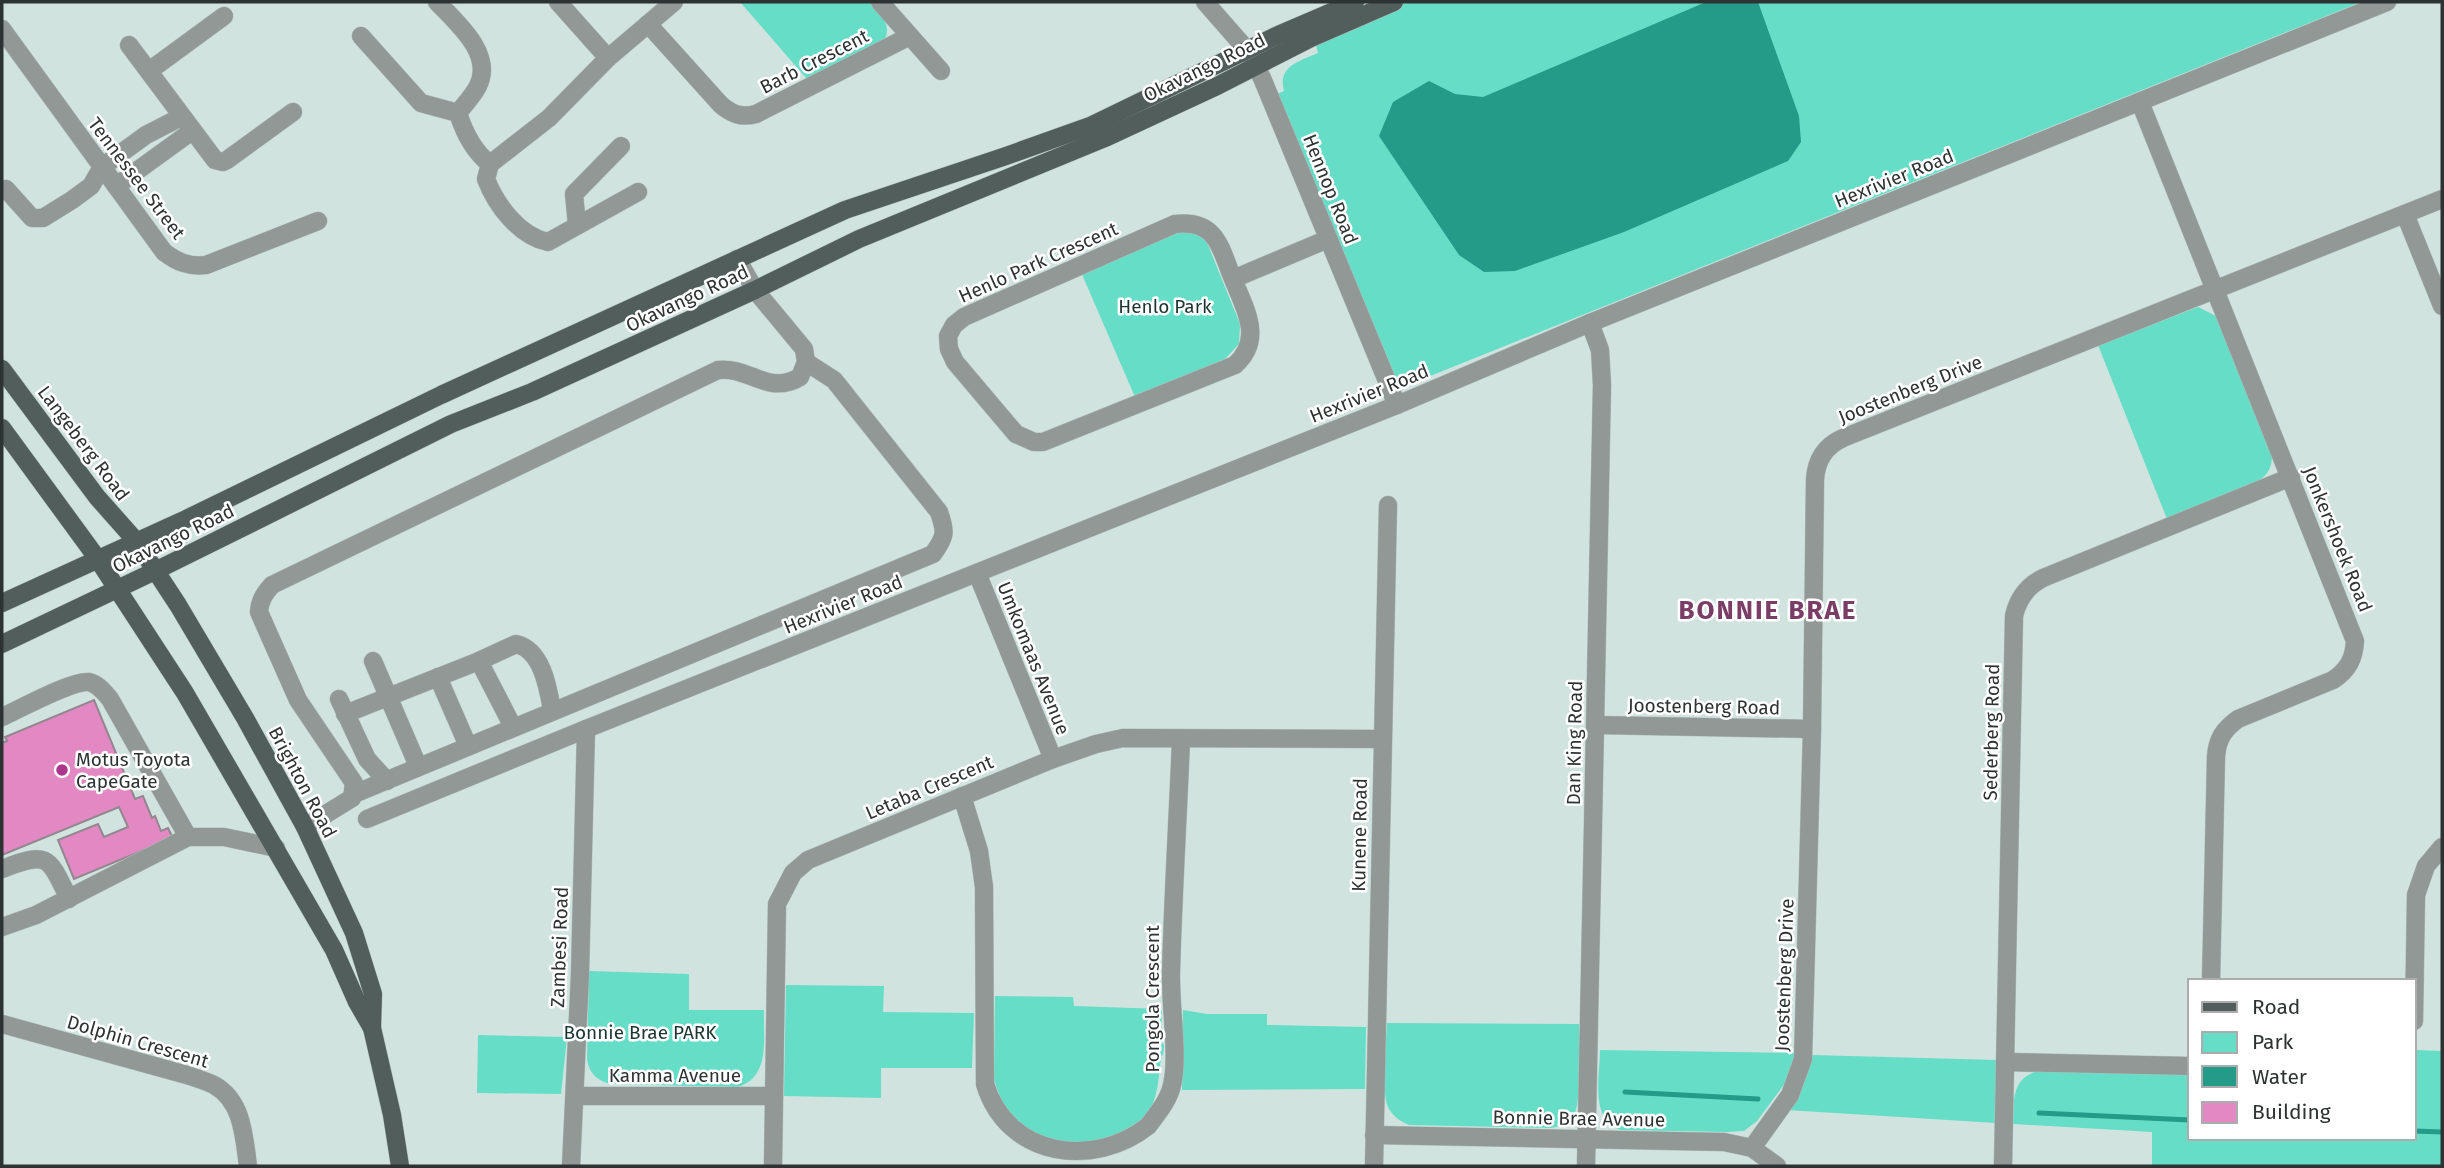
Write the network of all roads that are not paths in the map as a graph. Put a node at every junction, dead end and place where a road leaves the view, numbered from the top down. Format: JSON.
{"nodes":[{"id":1,"x":437,"y":2,"type":"edge"},
{"id":2,"x":558,"y":2,"type":"edge"},
{"id":3,"x":674,"y":2,"type":"edge"},
{"id":4,"x":880,"y":2,"type":"edge"},
{"id":5,"x":1205,"y":2,"type":"edge"},
{"id":6,"x":1355,"y":2,"type":"edge"},
{"id":7,"x":1394,"y":2,"type":"edge"},
{"id":8,"x":2387,"y":2,"type":"edge"},
{"id":9,"x":224,"y":16,"type":"dead end"},
{"id":10,"x":648,"y":24,"type":"junction"},
{"id":11,"x":2,"y":29,"type":"edge"},
{"id":12,"x":361,"y":36,"type":"dead end"},
{"id":13,"x":910,"y":36,"type":"junction"},
{"id":14,"x":130,"y":45,"type":"dead end"},
{"id":15,"x":608,"y":58,"type":"junction"},
{"id":16,"x":1251,"y":58,"type":"junction"},
{"id":17,"x":149,"y":71,"type":"junction"},
{"id":18,"x":941,"y":71,"type":"dead end"},
{"id":19,"x":2140,"y":102,"type":"junction"},
{"id":20,"x":293,"y":112,"type":"dead end"},
{"id":21,"x":458,"y":113,"type":"junction"},
{"id":22,"x":187,"y":124,"type":"junction"},
{"id":23,"x":621,"y":146,"type":"dead end"},
{"id":24,"x":491,"y":164,"type":"junction"},
{"id":25,"x":102,"y":167,"type":"junction"},
{"id":26,"x":116,"y":186,"type":"junction"},
{"id":27,"x":6,"y":190,"type":"dead end"},
{"id":28,"x":638,"y":192,"type":"dead end"},
{"id":29,"x":2442,"y":199,"type":"edge"},
{"id":30,"x":2405,"y":214,"type":"junction"},
{"id":31,"x":318,"y":221,"type":"dead end"},
{"id":32,"x":578,"y":225,"type":"junction"},
{"id":33,"x":1328,"y":239,"type":"junction"},
{"id":34,"x":737,"y":260,"type":"junction"},
{"id":35,"x":1233,"y":279,"type":"junction"},
{"id":36,"x":2215,"y":289,"type":"junction"},
{"id":37,"x":755,"y":290,"type":"junction"},
{"id":38,"x":2442,"y":306,"type":"edge"},
{"id":39,"x":1590,"y":323,"type":"junction"},
{"id":40,"x":806,"y":362,"type":"junction"},
{"id":41,"x":2,"y":369,"type":"edge"},
{"id":42,"x":1397,"y":405,"type":"junction"},
{"id":43,"x":2,"y":428,"type":"edge"},
{"id":44,"x":2291,"y":477,"type":"junction"},
{"id":45,"x":1388,"y":505,"type":"dead end"},
{"id":46,"x":136,"y":541,"type":"junction"},
{"id":47,"x":97,"y":558,"type":"junction"},
{"id":48,"x":155,"y":571,"type":"junction"},
{"id":49,"x":977,"y":573,"type":"junction"},
{"id":50,"x":117,"y":589,"type":"junction"},
{"id":51,"x":2,"y":603,"type":"edge"},
{"id":52,"x":2,"y":644,"type":"edge"},
{"id":53,"x":373,"y":661,"type":"dead end"},
{"id":54,"x":479,"y":661,"type":"junction"},
{"id":55,"x":438,"y":677,"type":"junction"},
{"id":56,"x":388,"y":696,"type":"junction"},
{"id":57,"x":552,"y":710,"type":"junction"},
{"id":58,"x":2,"y":717,"type":"edge"},
{"id":59,"x":1596,"y":725,"type":"junction"},
{"id":60,"x":513,"y":727,"type":"junction"},
{"id":61,"x":586,"y":729,"type":"junction"},
{"id":62,"x":1812,"y":729,"type":"junction"},
{"id":63,"x":1181,"y":739,"type":"junction"},
{"id":64,"x":1382,"y":739,"type":"junction"},
{"id":65,"x":468,"y":746,"type":"junction"},
{"id":66,"x":1053,"y":759,"type":"junction"},
{"id":67,"x":418,"y":766,"type":"junction"},
{"id":68,"x":387,"y":781,"type":"junction"},
{"id":69,"x":354,"y":794,"type":"junction"},
{"id":70,"x":962,"y":796,"type":"junction"},
{"id":71,"x":367,"y":819,"type":"dead end"},
{"id":72,"x":305,"y":827,"type":"junction"},
{"id":73,"x":188,"y":837,"type":"junction"},
{"id":74,"x":2442,"y":847,"type":"edge"},
{"id":75,"x":276,"y":848,"type":"junction"},
{"id":76,"x":2,"y":869,"type":"edge"},
{"id":77,"x":69,"y":899,"type":"junction"},
{"id":78,"x":2,"y":927,"type":"edge"},
{"id":79,"x":2211,"y":979,"type":"edge"},
{"id":80,"x":2415,"y":979,"type":"edge"},
{"id":81,"x":2,"y":1024,"type":"edge"},
{"id":82,"x":372,"y":1028,"type":"junction"},
{"id":83,"x":2005,"y":1062,"type":"junction"},
{"id":84,"x":2188,"y":1066,"type":"edge"},
{"id":85,"x":576,"y":1096,"type":"junction"},
{"id":86,"x":774,"y":1096,"type":"junction"},
{"id":87,"x":1374,"y":1135,"type":"junction"},
{"id":88,"x":1587,"y":1139,"type":"junction"},
{"id":89,"x":1752,"y":1148,"type":"junction"},
{"id":90,"x":1077,"y":1165,"type":"edge"},
{"id":91,"x":248,"y":1166,"type":"edge"},
{"id":92,"x":400,"y":1166,"type":"edge"},
{"id":93,"x":572,"y":1166,"type":"edge"},
{"id":94,"x":773,"y":1166,"type":"edge"},
{"id":95,"x":1374,"y":1166,"type":"edge"},
{"id":96,"x":1586,"y":1166,"type":"edge"},
{"id":97,"x":1777,"y":1166,"type":"edge"},
{"id":98,"x":2003,"y":1166,"type":"edge"}],
"edges":[{"from":1,"to":21,"type":"street"},
{"from":2,"to":15,"type":"street"},
{"from":3,"to":10,"type":"street"},
{"from":4,"to":13,"type":"street","name":"Barb Crescent"},
{"from":5,"to":16,"type":"street","name":"Hennop Road"},
{"from":6,"to":16,"type":"main road","name":"Okavango Road"},
{"from":7,"to":16,"type":"main road","name":"Okavango Road"},
{"from":8,"to":19,"type":"street","name":"Hexrivier Road"},
{"from":9,"to":17,"type":"street"},
{"from":10,"to":13,"type":"street","name":"Barb Crescent"},
{"from":10,"to":15,"type":"street"},
{"from":11,"to":25,"type":"street","name":"Tennessee Street"},
{"from":12,"to":21,"type":"street"},
{"from":13,"to":18,"type":"street","name":"Barb Crescent"},
{"from":14,"to":17,"type":"street"},
{"from":15,"to":24,"type":"street"},
{"from":16,"to":33,"type":"street","name":"Hennop Road"},
{"from":16,"to":34,"type":"main road","name":"Okavango Road"},
{"from":16,"to":37,"type":"main road","name":"Okavango Road"},
{"from":17,"to":22,"type":"street"},
{"from":19,"to":36,"type":"street","name":"Jonkershoek Road"},
{"from":19,"to":39,"type":"street","name":"Hexrivier Road"},
{"from":20,"to":22,"type":"street"},
{"from":21,"to":24,"type":"street"},
{"from":22,"to":25,"type":"street"},
{"from":22,"to":26,"type":"street"},
{"from":23,"to":32,"type":"street"},
{"from":24,"to":32,"type":"street"},
{"from":25,"to":26,"type":"street","name":"Tennessee Street"},
{"from":25,"to":27,"type":"street"},
{"from":26,"to":31,"type":"street","name":"Tennessee Street"},
{"from":28,"to":32,"type":"street"},
{"from":29,"to":30,"type":"street","name":"Joostenberg Drive"},
{"from":30,"to":36,"type":"street","name":"Joostenberg Drive"},
{"from":30,"to":38,"type":"street"},
{"from":33,"to":35,"type":"street"},
{"from":33,"to":42,"type":"street","name":"Hennop Road"},
{"from":34,"to":37,"type":"street"},
{"from":34,"to":46,"type":"main road","name":"Okavango Road"},
{"from":35,"to":35,"type":"street","name":"Henlo Park Crescent"},
{"from":36,"to":44,"type":"street","name":"Jonkershoek Road"},
{"from":36,"to":62,"type":"street","name":"Joostenberg Drive"},
{"from":37,"to":40,"type":"street"},
{"from":37,"to":48,"type":"main road","name":"Okavango Road"},
{"from":39,"to":42,"type":"street","name":"Hexrivier Road"},
{"from":39,"to":59,"type":"street","name":"Dan King Road"},
{"from":40,"to":57,"type":"street"},
{"from":40,"to":69,"type":"street"},
{"from":41,"to":46,"type":"main road","name":"Langeberg Road"},
{"from":42,"to":49,"type":"street","name":"Hexrivier Road"},
{"from":43,"to":47,"type":"main road"},
{"from":44,"to":79,"type":"street","name":"Jonkershoek Road"},
{"from":44,"to":83,"type":"street","name":"Sederberg Road"},
{"from":45,"to":64,"type":"street","name":"Kunene Road"},
{"from":46,"to":47,"type":"main road","name":"Okavango Road"},
{"from":46,"to":48,"type":"main road","name":"Langeberg Road"},
{"from":47,"to":50,"type":"main road","name":"Brighton Road"},
{"from":47,"to":51,"type":"main road","name":"Okavango Road"},
{"from":48,"to":50,"type":"main road","name":"Okavango Road"},
{"from":48,"to":72,"type":"main road","name":"Brighton Road"},
{"from":49,"to":61,"type":"street","name":"Hexrivier Road"},
{"from":49,"to":66,"type":"street","name":"Umkomaas Avenue"},
{"from":50,"to":52,"type":"main road","name":"Okavango Road"},
{"from":50,"to":75,"type":"main road","name":"Brighton Road"},
{"from":53,"to":56,"type":"street"},
{"from":54,"to":55,"type":"street"},
{"from":54,"to":57,"type":"street"},
{"from":54,"to":60,"type":"street"},
{"from":55,"to":56,"type":"street"},
{"from":55,"to":65,"type":"street"},
{"from":56,"to":67,"type":"street"},
{"from":56,"to":68,"type":"street"},
{"from":57,"to":60,"type":"street"},
{"from":58,"to":73,"type":"street"},
{"from":59,"to":62,"type":"street","name":"Joostenberg Road"},
{"from":59,"to":88,"type":"street","name":"Dan King Road"},
{"from":60,"to":65,"type":"street"},
{"from":61,"to":71,"type":"street","name":"Hexrivier Road"},
{"from":61,"to":85,"type":"street","name":"Zambesi Road"},
{"from":62,"to":89,"type":"street","name":"Joostenberg Drive"},
{"from":63,"to":64,"type":"street","name":"Letaba Crescent"},
{"from":63,"to":66,"type":"street","name":"Letaba Crescent"},
{"from":63,"to":90,"type":"street","name":"Pongola Crescent"},
{"from":64,"to":87,"type":"street","name":"Kunene Road"},
{"from":65,"to":67,"type":"street"},
{"from":66,"to":70,"type":"street","name":"Letaba Crescent"},
{"from":67,"to":68,"type":"street"},
{"from":68,"to":69,"type":"street"},
{"from":69,"to":72,"type":"street"},
{"from":70,"to":86,"type":"street","name":"Letaba Crescent"},
{"from":70,"to":90,"type":"street","name":"Pongola Crescent"},
{"from":72,"to":82,"type":"main road","name":"Brighton Road"},
{"from":73,"to":75,"type":"street"},
{"from":73,"to":77,"type":"street"},
{"from":74,"to":80,"type":"street"},
{"from":75,"to":82,"type":"main road","name":"Brighton Road"},
{"from":76,"to":77,"type":"street"},
{"from":77,"to":78,"type":"street"},
{"from":81,"to":91,"type":"street","name":"Dolphin Crescent"},
{"from":82,"to":92,"type":"main road","name":"Brighton Road"},
{"from":83,"to":84,"type":"street"},
{"from":83,"to":98,"type":"street","name":"Sederberg Road"},
{"from":85,"to":86,"type":"street","name":"Kamma Avenue"},
{"from":85,"to":93,"type":"street","name":"Zambesi Road"},
{"from":86,"to":94,"type":"street","name":"Letaba Crescent"},
{"from":87,"to":88,"type":"street","name":"Bonnie Brae Avenue"},
{"from":87,"to":95,"type":"street","name":"Kunene Road"},
{"from":88,"to":89,"type":"street","name":"Bonnie Brae Avenue"},
{"from":88,"to":96,"type":"street","name":"Dan King Road"},
{"from":89,"to":97,"type":"street","name":"Bonnie Brae Avenue"}]}
